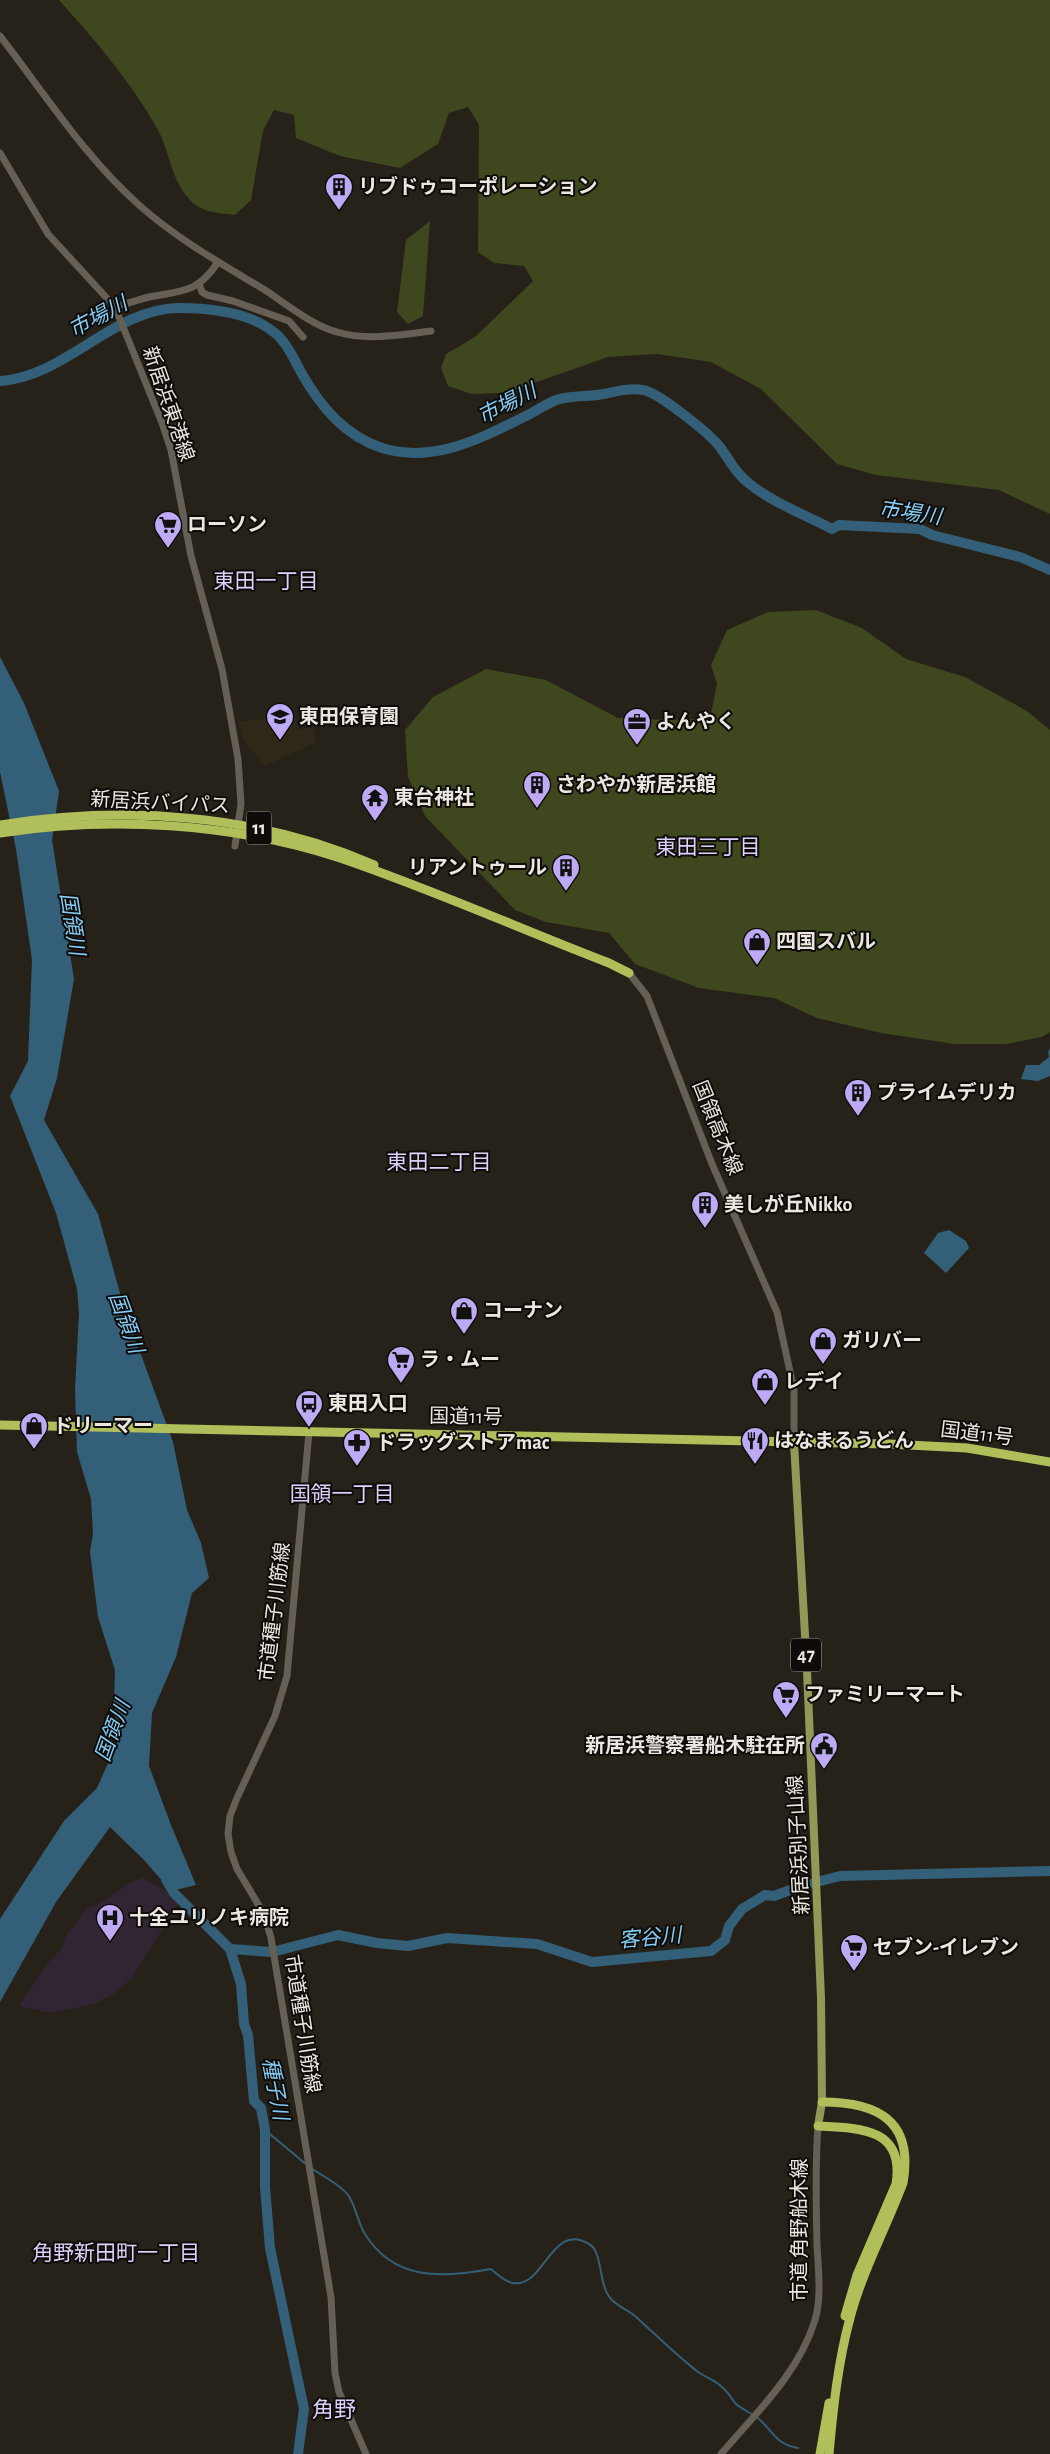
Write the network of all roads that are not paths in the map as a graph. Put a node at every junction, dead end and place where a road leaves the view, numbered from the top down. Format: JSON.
{"nodes":[{"id":1,"x":0,"y":36,"type":"edge"},
{"id":2,"x":0,"y":153,"type":"edge"},
{"id":3,"x":218,"y":262,"type":"junction"},
{"id":4,"x":199,"y":284,"type":"junction"},
{"id":5,"x":116,"y":310,"type":"junction"},
{"id":6,"x":431,"y":331,"type":"dead end"},
{"id":7,"x":303,"y":337,"type":"dead end"},
{"id":8,"x":81,"y":821,"type":"junction"},
{"id":9,"x":238,"y":824,"type":"junction"},
{"id":10,"x":0,"y":825,"type":"edge"},
{"id":11,"x":0,"y":833,"type":"edge"},
{"id":12,"x":236,"y":835,"type":"junction"},
{"id":13,"x":235,"y":846,"type":"dead end"},
{"id":14,"x":426,"y":890,"type":"junction"},
{"id":15,"x":629,"y":973,"type":"joint"},
{"id":16,"x":0,"y":1425,"type":"edge"},
{"id":17,"x":309,"y":1432,"type":"junction"},
{"id":18,"x":794,"y":1443,"type":"junction"},
{"id":19,"x":1050,"y":1462,"type":"edge"},
{"id":20,"x":822,"y":2102,"type":"junction"},
{"id":21,"x":818,"y":2126,"type":"junction"},
{"id":22,"x":366,"y":2454,"type":"edge"},
{"id":23,"x":721,"y":2454,"type":"edge"},
{"id":24,"x":820,"y":2454,"type":"edge"},
{"id":25,"x":831,"y":2454,"type":"edge"}],
"edges":[{"from":1,"to":3,"type":"street"},
{"from":2,"to":5,"type":"street","name":"新居浜東港線"},
{"from":3,"to":4,"type":"street"},
{"from":3,"to":6,"type":"street"},
{"from":4,"to":5,"type":"street"},
{"from":4,"to":7,"type":"street"},
{"from":5,"to":9,"type":"street","name":"新居浜東港線"},
{"from":8,"to":9,"type":"highway","name":"新居浜バイパス","number":"11"},
{"from":8,"to":10,"type":"highway","name":"新居浜バイパス","number":"11"},
{"from":8,"to":11,"type":"highway","name":"新居浜バイパス","number":"11"},
{"from":8,"to":12,"type":"highway","name":"新居浜バイパス","number":"11"},
{"from":9,"to":12,"type":"street","name":"新居浜東港線"},
{"from":9,"to":14,"type":"highway","name":"新居浜バイパス","number":"11"},
{"from":12,"to":13,"type":"street","name":"新居浜東港線"},
{"from":12,"to":14,"type":"highway","name":"新居浜バイパス","number":"11"},
{"from":14,"to":15,"type":"highway","name":"新居浜バイパス","number":"11"},
{"from":15,"to":18,"type":"street","name":"国領高木線"},
{"from":16,"to":17,"type":"highway","name":"国道11号"},
{"from":17,"to":18,"type":"highway","name":"国道11号"},
{"from":17,"to":22,"type":"street","name":"市道種子川筋線"},
{"from":18,"to":19,"type":"highway","name":"国道11号"},
{"from":18,"to":20,"type":"main road","name":"新居浜別子山線","number":"47"},
{"from":20,"to":21,"type":"main road","name":"新居浜別子山線","number":"47"},
{"from":20,"to":25,"type":"highway"},
{"from":21,"to":23,"type":"street","name":"市道 角野船木線"},
{"from":21,"to":24,"type":"highway"}]}
